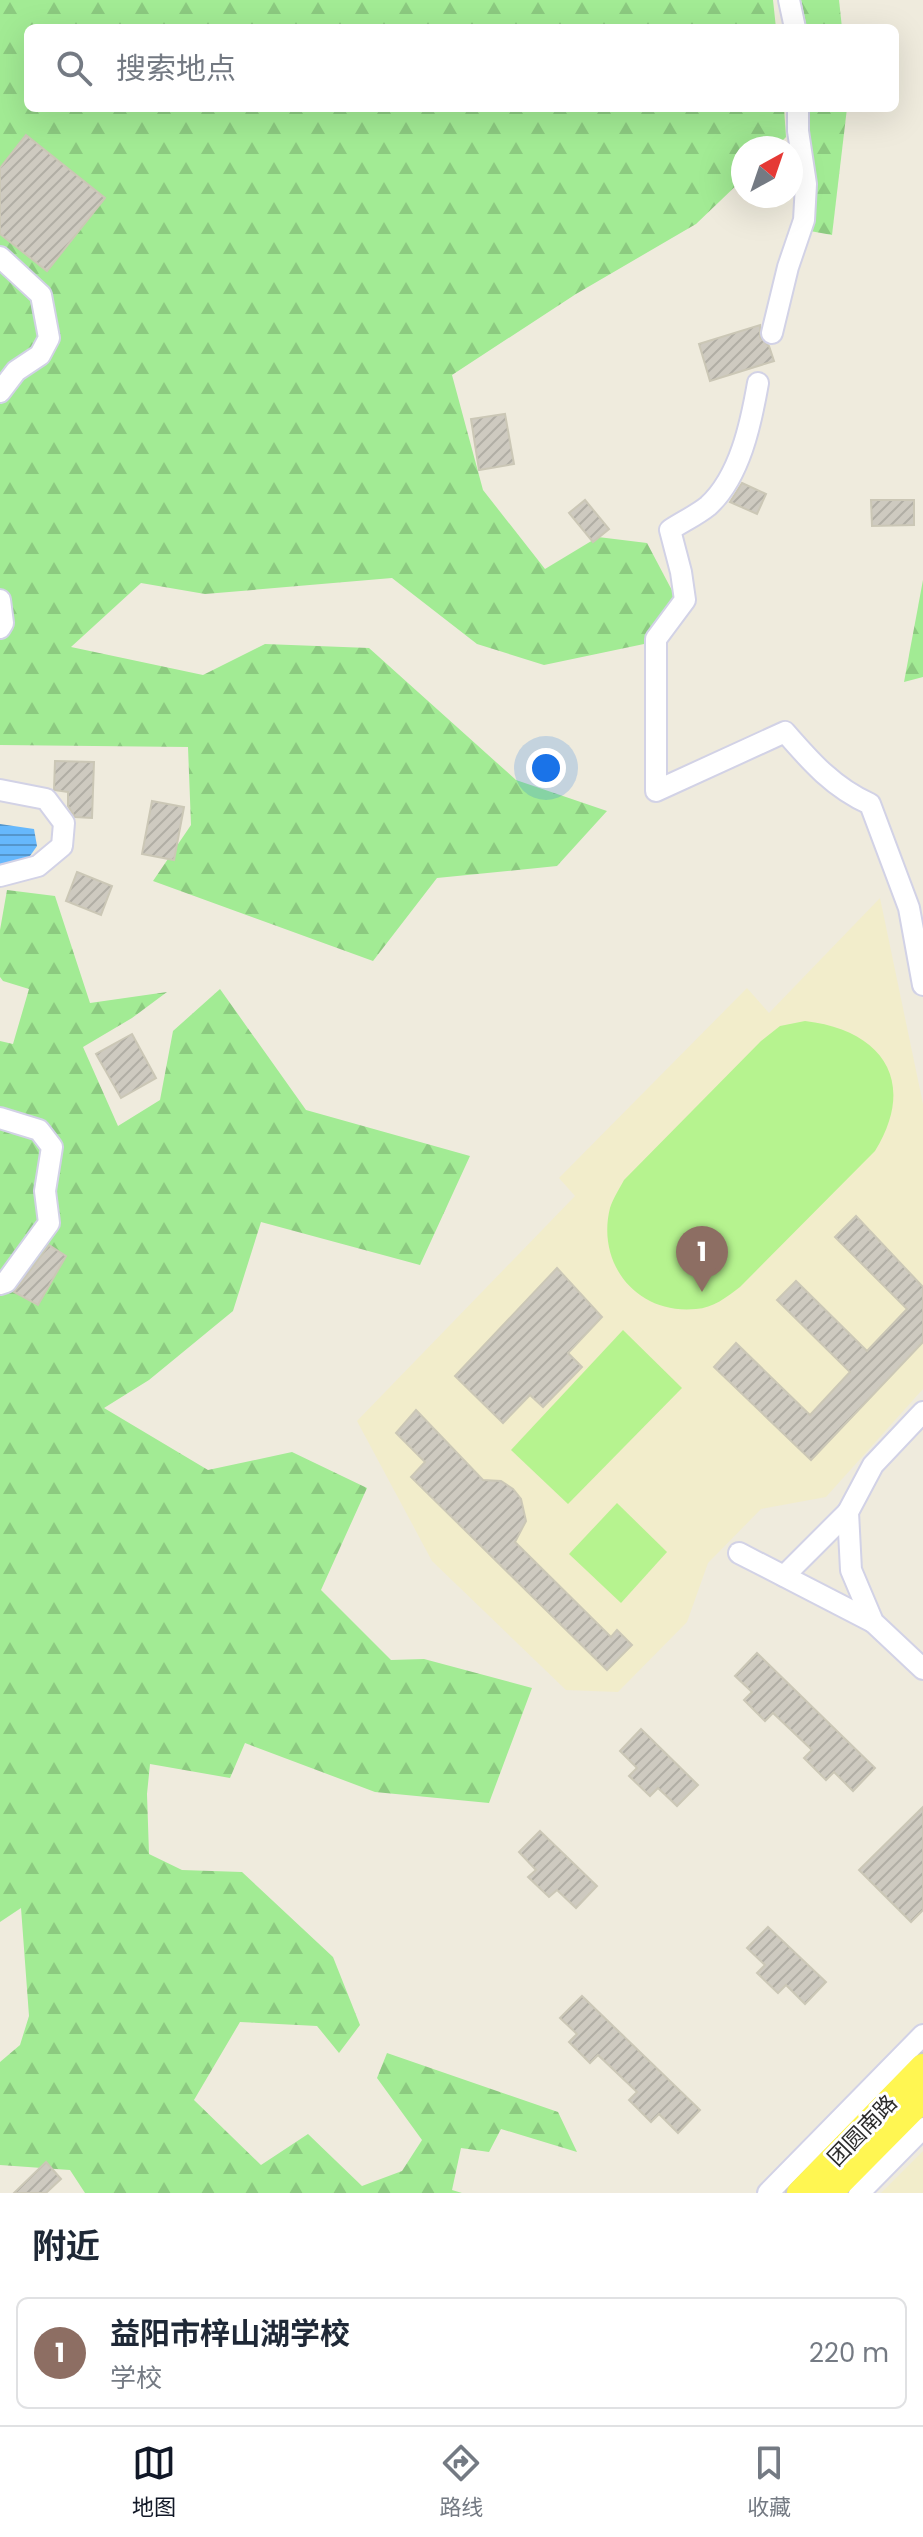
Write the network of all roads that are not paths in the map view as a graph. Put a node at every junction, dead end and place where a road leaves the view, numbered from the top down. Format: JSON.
{"nodes":[{"id":1,"x":789,"y":0,"type":"edge"},
{"id":2,"x":794,"y":24,"type":"edge"},
{"id":3,"x":798,"y":112,"type":"edge"},
{"id":4,"x":0,"y":257,"type":"edge"},
{"id":5,"x":772,"y":333,"type":"dead end"},
{"id":6,"x":758,"y":383,"type":"dead end"},
{"id":7,"x":0,"y":392,"type":"edge"},
{"id":8,"x":0,"y":600,"type":"edge"},
{"id":9,"x":0,"y":628,"type":"edge"},
{"id":10,"x":0,"y":790,"type":"edge"},
{"id":11,"x":0,"y":876,"type":"edge"},
{"id":12,"x":923,"y":985,"type":"edge"},
{"id":13,"x":0,"y":1118,"type":"edge"},
{"id":14,"x":0,"y":1284,"type":"edge"},
{"id":15,"x":923,"y":1412,"type":"edge"},
{"id":16,"x":848,"y":1512,"type":"junction"},
{"id":17,"x":739,"y":1553,"type":"dead end"},
{"id":18,"x":784,"y":1576,"type":"junction"},
{"id":19,"x":873,"y":1622,"type":"junction"},
{"id":20,"x":923,"y":1669,"type":"edge"},
{"id":21,"x":923,"y":2035,"type":"edge"},
{"id":22,"x":923,"y":2067,"type":"edge"},
{"id":23,"x":923,"y":2098,"type":"edge"},
{"id":24,"x":923,"y":2128,"type":"edge"},
{"id":25,"x":768,"y":2193,"type":"edge"},
{"id":26,"x":800,"y":2193,"type":"edge"},
{"id":27,"x":829,"y":2193,"type":"edge"},
{"id":28,"x":859,"y":2193,"type":"edge"}],
"edges":[{"from":1,"to":2,"type":"street"},
{"from":3,"to":5,"type":"street"},
{"from":4,"to":7,"type":"street"},
{"from":6,"to":12,"type":"street"},
{"from":8,"to":9,"type":"street"},
{"from":10,"to":11,"type":"street"},
{"from":13,"to":14,"type":"street"},
{"from":15,"to":16,"type":"street"},
{"from":16,"to":18,"type":"street"},
{"from":16,"to":19,"type":"street"},
{"from":17,"to":18,"type":"street"},
{"from":18,"to":19,"type":"street"},
{"from":19,"to":20,"type":"street"},
{"from":21,"to":25,"type":"street"},
{"from":22,"to":26,"type":"main road","name":"团圆南路"},
{"from":23,"to":27,"type":"main road","name":"团圆南路"},
{"from":24,"to":28,"type":"street"}]}
